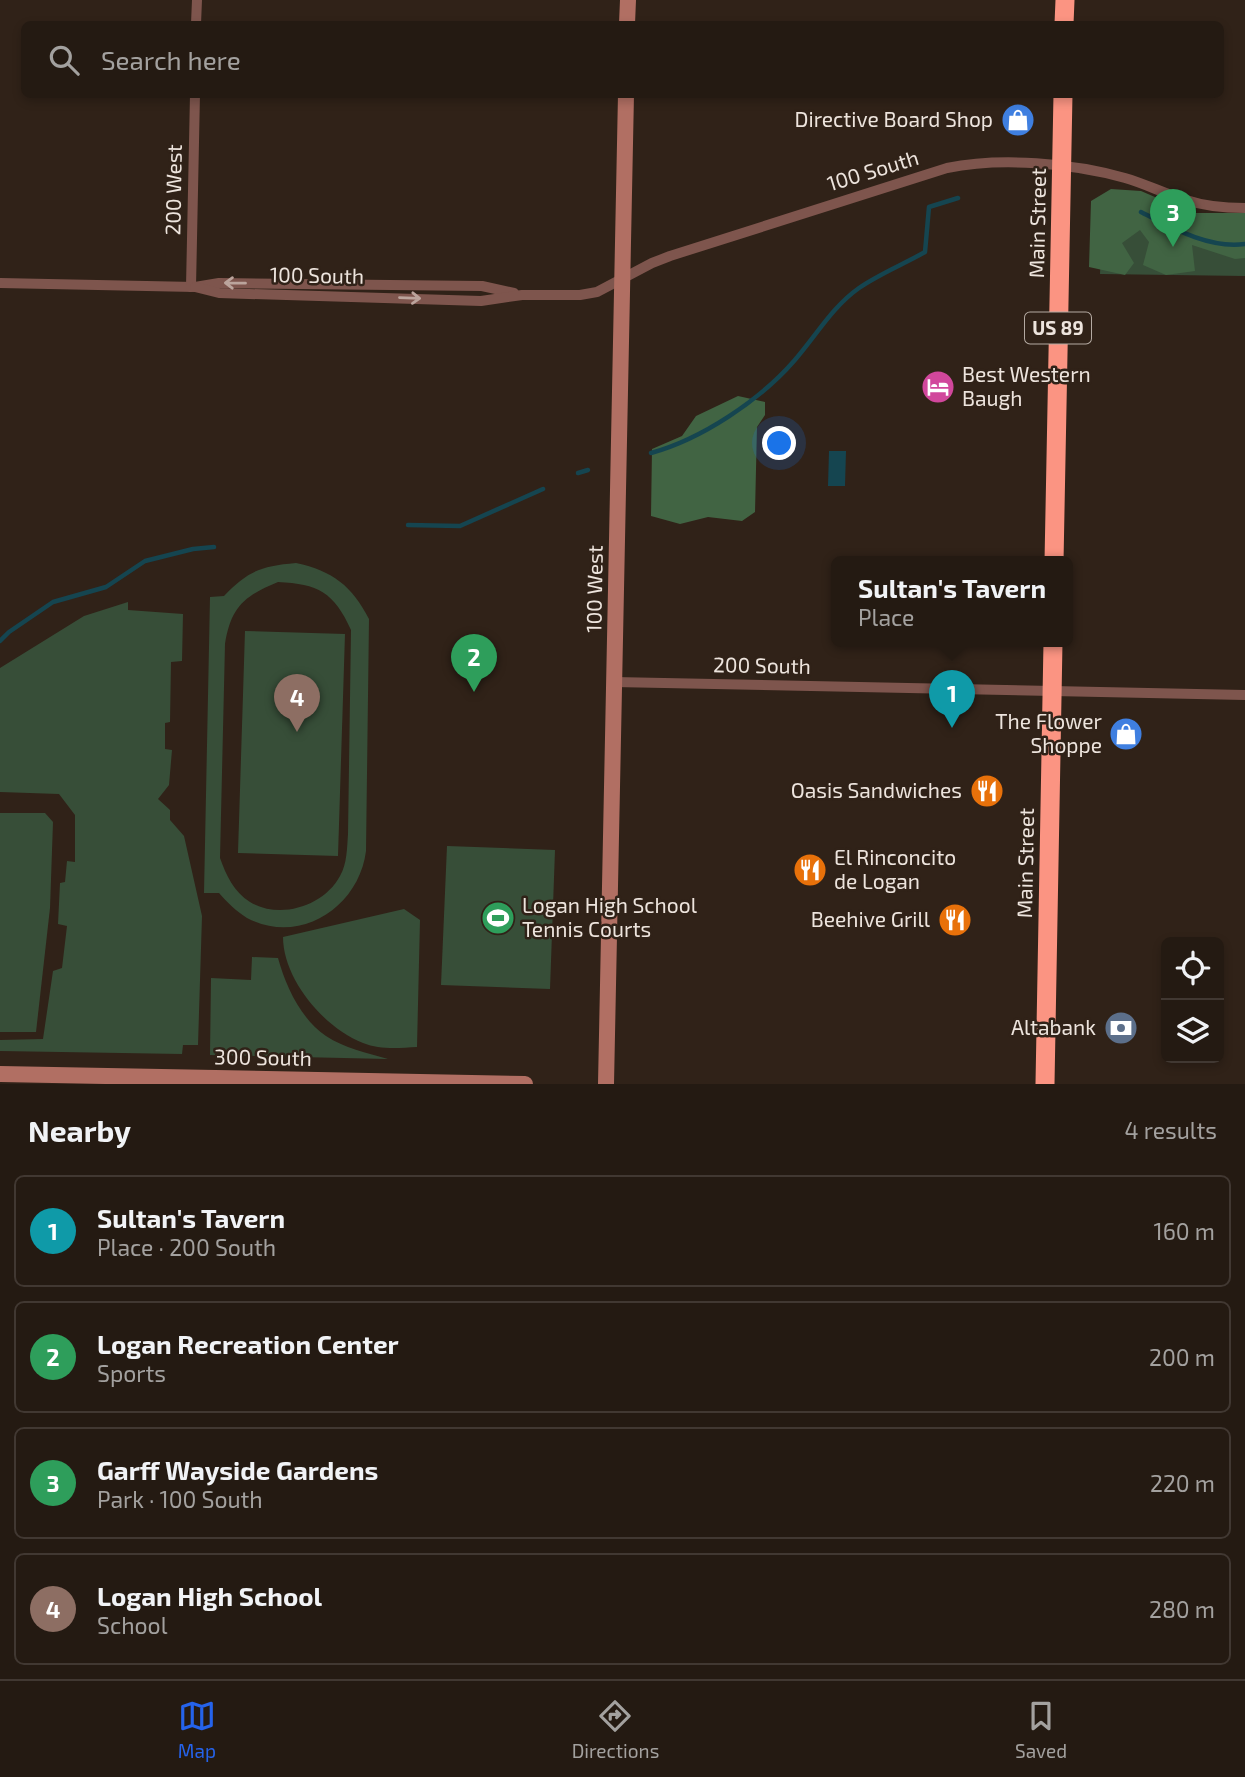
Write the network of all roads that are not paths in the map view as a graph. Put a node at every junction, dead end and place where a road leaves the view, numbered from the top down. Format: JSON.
{"nodes":[{"id":1,"x":197,"y":0,"type":"edge"},
{"id":2,"x":628,"y":0,"type":"edge"},
{"id":3,"x":1065,"y":0,"type":"edge"},
{"id":4,"x":196,"y":21,"type":"edge"},
{"id":5,"x":627,"y":21,"type":"edge"},
{"id":6,"x":1064,"y":21,"type":"edge"},
{"id":7,"x":195,"y":98,"type":"edge"},
{"id":8,"x":626,"y":98,"type":"edge"},
{"id":9,"x":1063,"y":98,"type":"edge"},
{"id":10,"x":1061,"y":167,"type":"junction"},
{"id":11,"x":1245,"y":208,"type":"edge"},
{"id":12,"x":622,"y":278,"type":"junction"},
{"id":13,"x":0,"y":283,"type":"edge"},
{"id":14,"x":193,"y":287,"type":"junction"},
{"id":15,"x":1054,"y":556,"type":"edge"},
{"id":16,"x":1053,"y":647,"type":"edge"},
{"id":17,"x":614,"y":682,"type":"junction"},
{"id":18,"x":1052,"y":691,"type":"junction"},
{"id":19,"x":1245,"y":695,"type":"edge"},
{"id":20,"x":0,"y":1074,"type":"edge"},
{"id":21,"x":136,"y":1080,"type":"edge"},
{"id":22,"x":525,"y":1084,"type":"edge"},
{"id":23,"x":606,"y":1084,"type":"edge"},
{"id":24,"x":1045,"y":1084,"type":"edge"}],
"edges":[{"from":1,"to":4,"type":"street"},
{"from":2,"to":5,"type":"street"},
{"from":3,"to":6,"type":"highway"},
{"from":7,"to":14,"type":"street","name":"200 West"},
{"from":8,"to":12,"type":"street","name":"100 West"},
{"from":9,"to":10,"type":"highway","name":"Main Street","number":"US 89"},
{"from":10,"to":11,"type":"street","name":"100 South"},
{"from":10,"to":12,"type":"street","name":"100 South"},
{"from":10,"to":15,"type":"highway","name":"Main Street","number":"US 89"},
{"from":12,"to":14,"type":"street","name":"100 South"},
{"from":12,"to":17,"type":"street","name":"100 West"},
{"from":13,"to":14,"type":"street","name":"100 South"},
{"from":16,"to":18,"type":"highway","name":"Main Street"},
{"from":17,"to":18,"type":"street","name":"200 South"},
{"from":17,"to":23,"type":"street","name":"100 West"},
{"from":18,"to":19,"type":"street","name":"200 South"},
{"from":18,"to":24,"type":"highway","name":"Main Street"},
{"from":20,"to":21,"type":"street","name":"300 South"},
{"from":21,"to":22,"type":"street","name":"300 South"}]}
